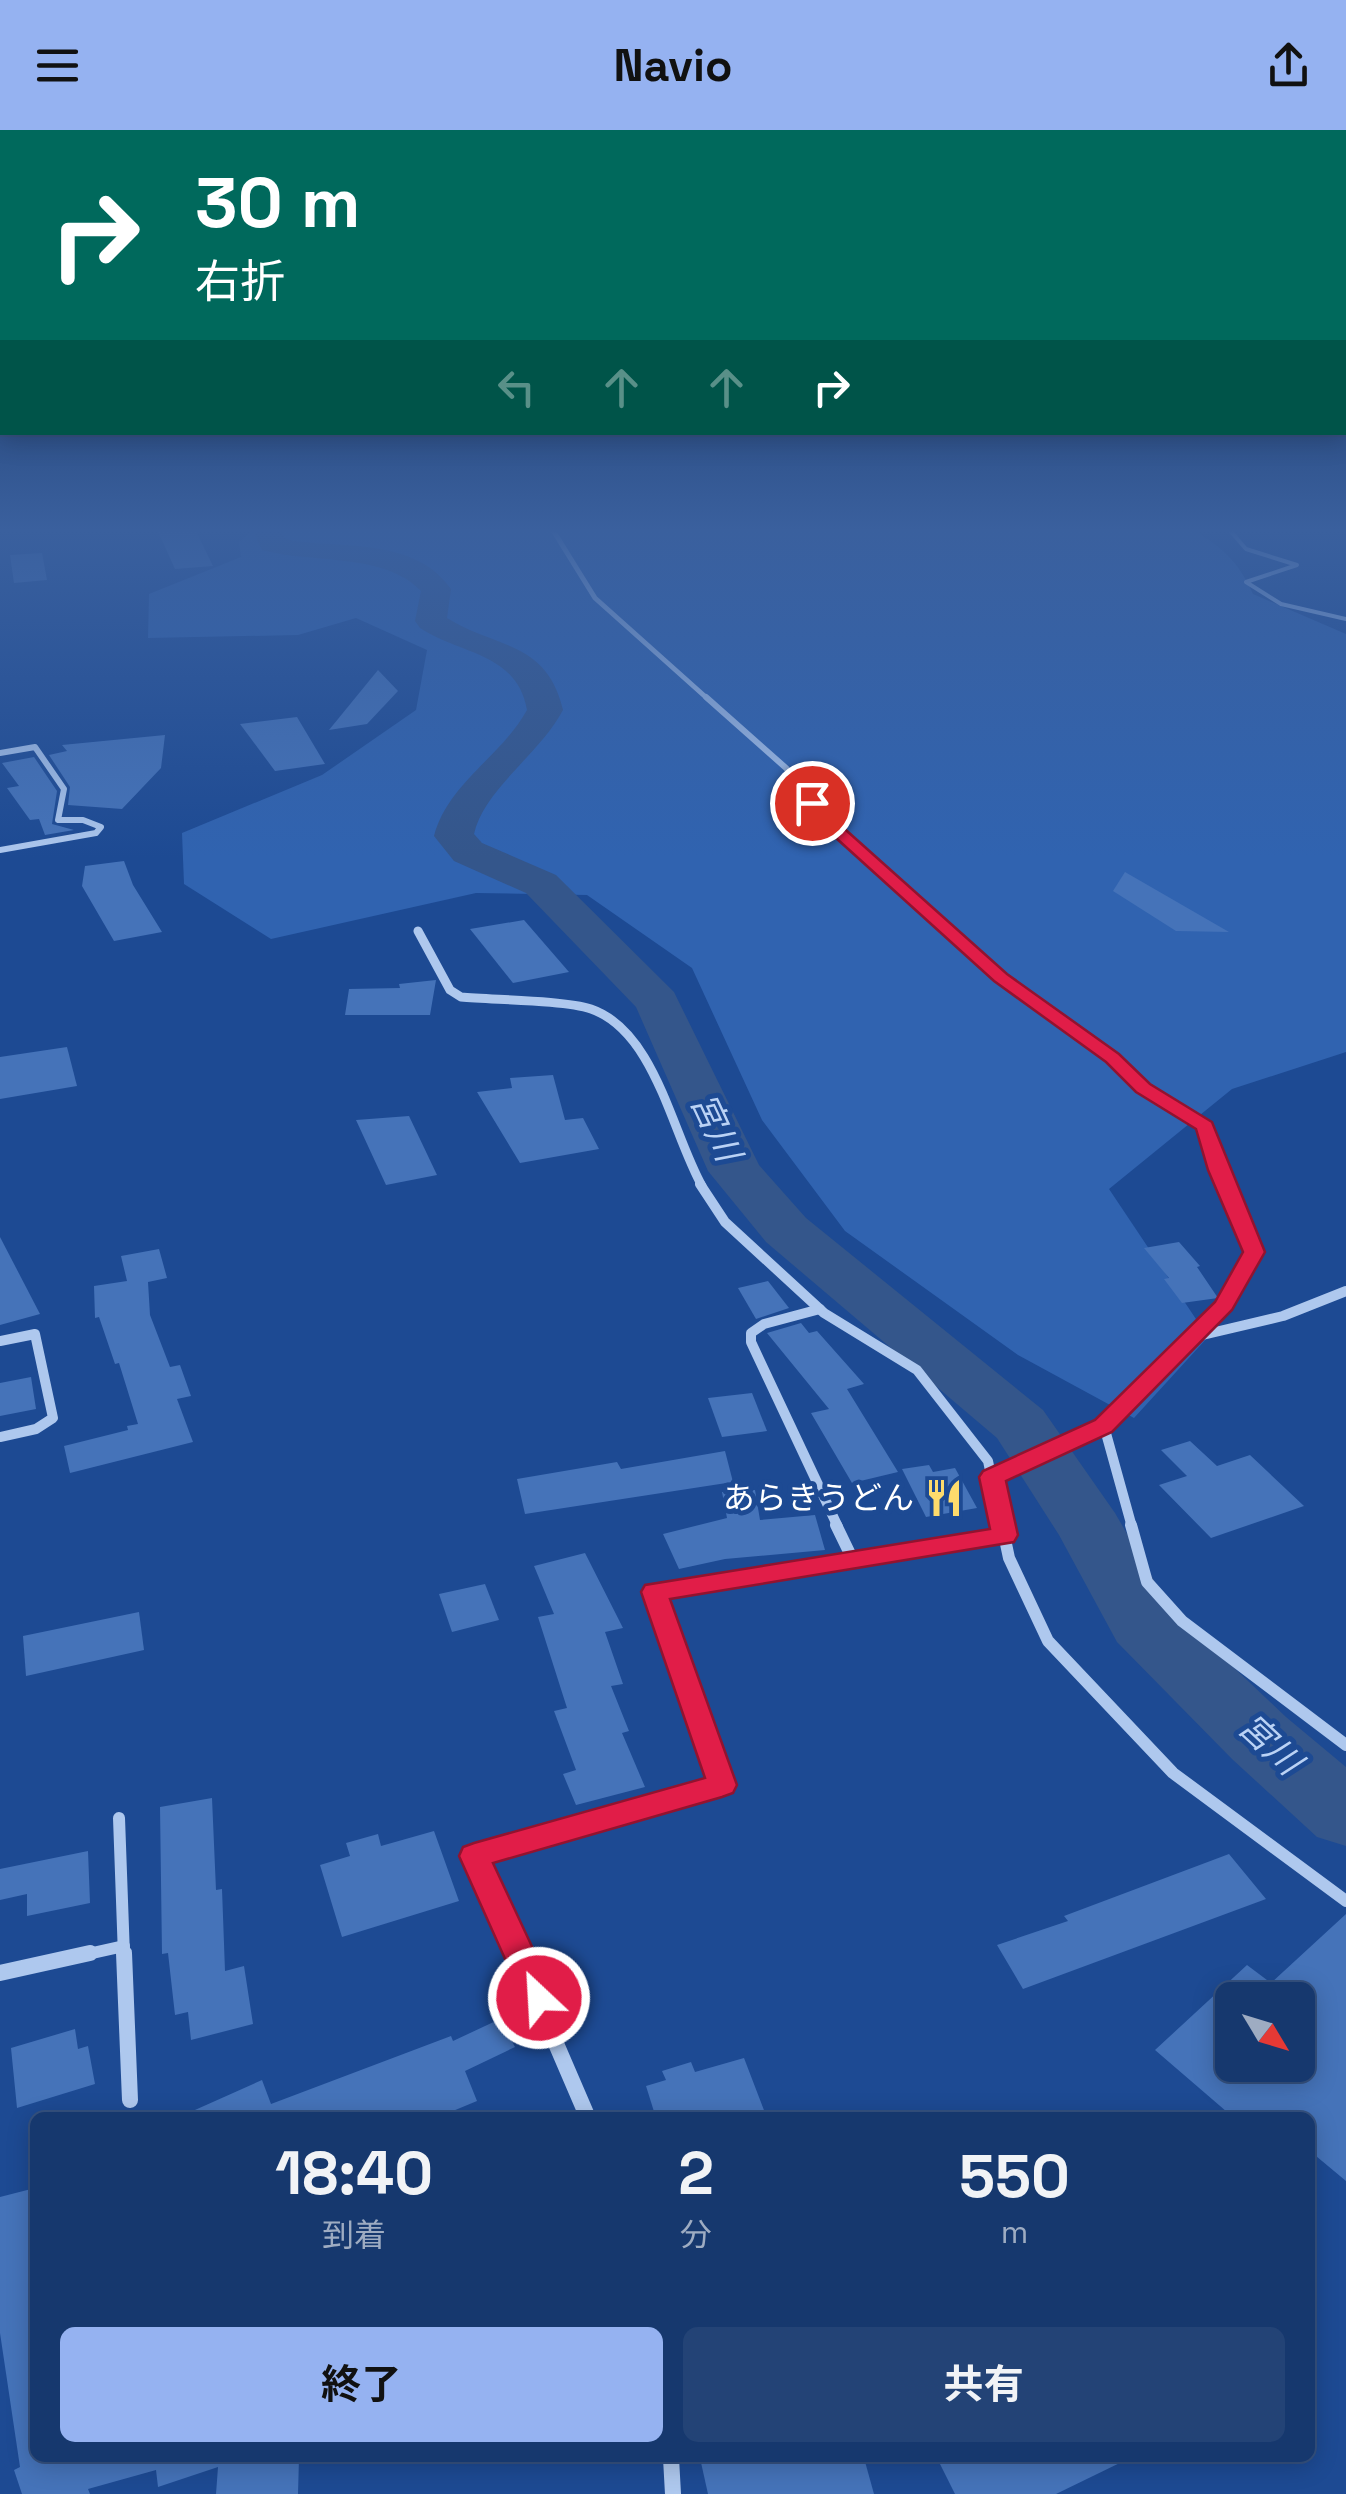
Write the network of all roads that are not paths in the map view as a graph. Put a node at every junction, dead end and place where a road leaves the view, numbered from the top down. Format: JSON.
{"nodes":[{"id":1,"x":639,"y":637,"type":"edge"},
{"id":2,"x":0,"y":753,"type":"edge"},
{"id":3,"x":0,"y":850,"type":"edge"},
{"id":4,"x":418,"y":931,"type":"dead end"},
{"id":5,"x":1346,"y":1291,"type":"edge"},
{"id":6,"x":820,"y":1309,"type":"junction"},
{"id":7,"x":1192,"y":1338,"type":"junction"},
{"id":8,"x":0,"y":1341,"type":"edge"},
{"id":9,"x":1104,"y":1426,"type":"junction"},
{"id":10,"x":0,"y":1437,"type":"edge"},
{"id":11,"x":992,"y":1477,"type":"junction"},
{"id":12,"x":1005,"y":1535,"type":"junction"},
{"id":13,"x":853,"y":1560,"type":"junction"},
{"id":14,"x":1346,"y":1745,"type":"edge"},
{"id":15,"x":119,"y":1818,"type":"dead end"},
{"id":16,"x":1346,"y":1901,"type":"edge"},
{"id":17,"x":124,"y":1946,"type":"junction"},
{"id":18,"x":0,"y":1973,"type":"edge"},
{"id":19,"x":130,"y":2100,"type":"dead end"},
{"id":20,"x":585,"y":2112,"type":"edge"},
{"id":21,"x":671,"y":2462,"type":"edge"},
{"id":22,"x":672,"y":2494,"type":"edge"}],
"edges":[{"from":1,"to":7,"type":"street"},
{"from":2,"to":3,"type":"street"},
{"from":4,"to":6,"type":"street"},
{"from":5,"to":7,"type":"street"},
{"from":6,"to":11,"type":"street"},
{"from":6,"to":13,"type":"street"},
{"from":7,"to":9,"type":"street"},
{"from":8,"to":10,"type":"street"},
{"from":9,"to":11,"type":"street"},
{"from":9,"to":14,"type":"street"},
{"from":11,"to":12,"type":"street"},
{"from":12,"to":13,"type":"street"},
{"from":12,"to":16,"type":"street"},
{"from":13,"to":20,"type":"street"},
{"from":15,"to":17,"type":"street"},
{"from":17,"to":18,"type":"street"},
{"from":17,"to":19,"type":"street"},
{"from":21,"to":22,"type":"street"}]}
